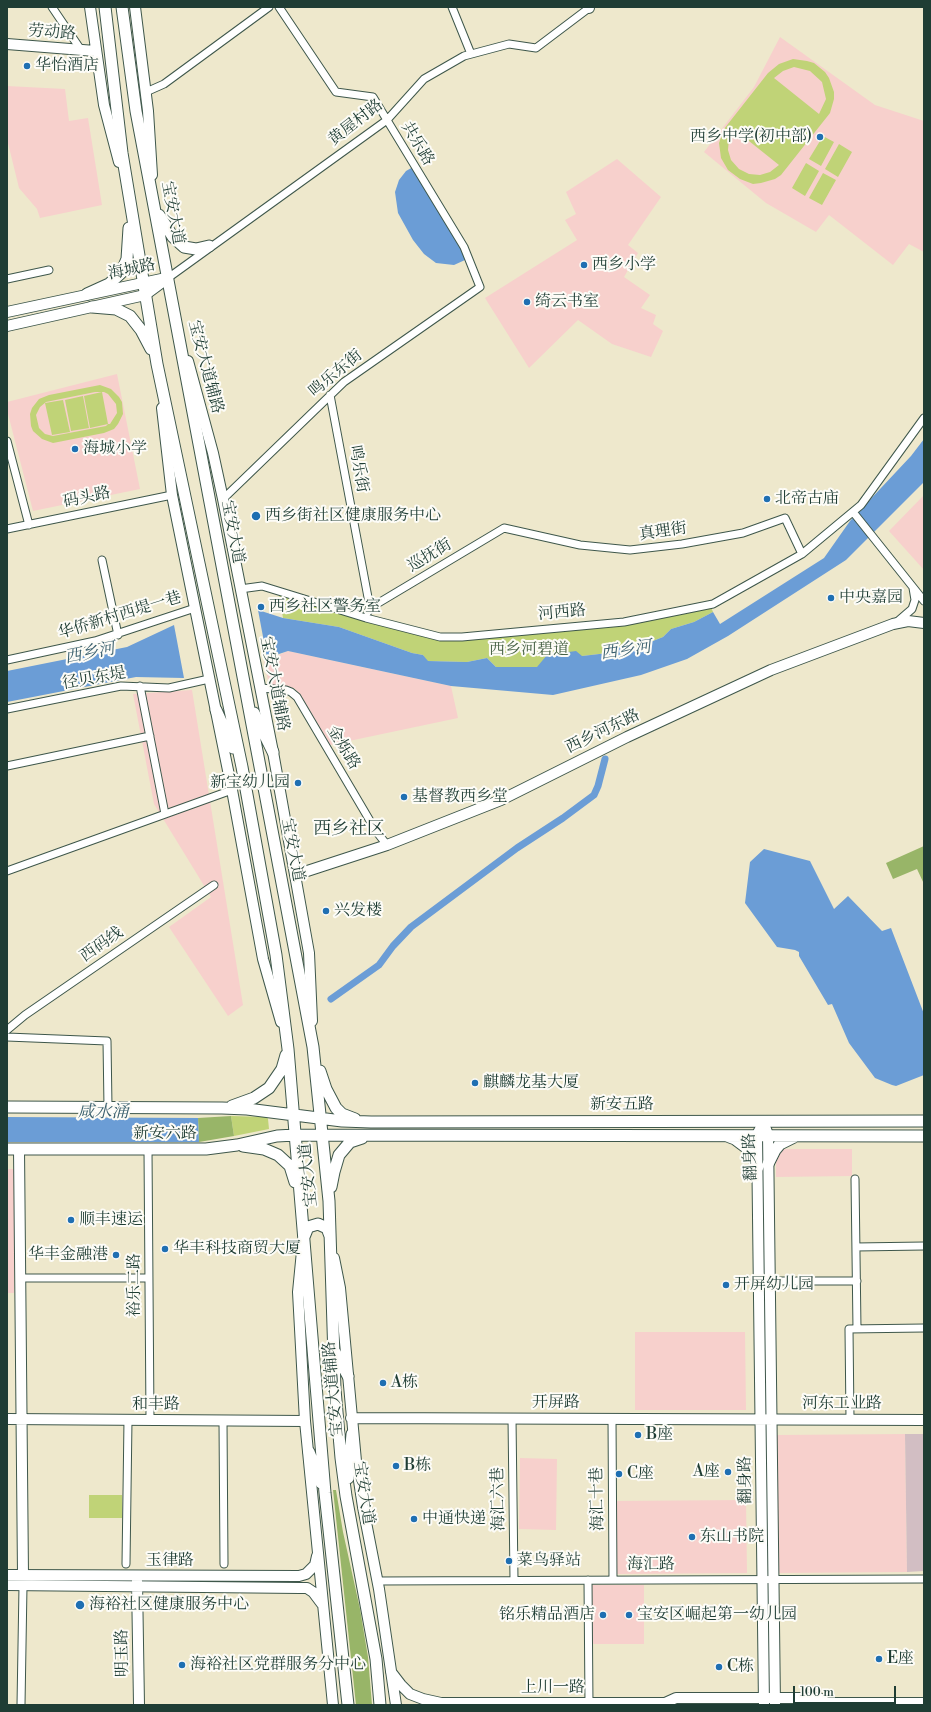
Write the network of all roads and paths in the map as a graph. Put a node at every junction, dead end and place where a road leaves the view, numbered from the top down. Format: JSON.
{"nodes":[{"id":1,"x":52,"y":7,"type":"edge"},
{"id":2,"x":90,"y":7,"type":"edge"},
{"id":3,"x":104,"y":7,"type":"edge"},
{"id":4,"x":122,"y":7,"type":"edge"},
{"id":5,"x":135,"y":7,"type":"edge"},
{"id":6,"x":269,"y":7,"type":"edge"},
{"id":7,"x":279,"y":7,"type":"edge"},
{"id":8,"x":452,"y":7,"type":"edge"},
{"id":9,"x":589,"y":8,"type":"edge"},
{"id":10,"x":7,"y":44,"type":"edge"},
{"id":11,"x":80,"y":50,"type":"junction"},
{"id":12,"x":95,"y":51,"type":"junction"},
{"id":13,"x":471,"y":54,"type":"junction"},
{"id":14,"x":146,"y":92,"type":"junction"},
{"id":15,"x":387,"y":120,"type":"junction"},
{"id":16,"x":129,"y":197,"type":"junction"},
{"id":17,"x":155,"y":204,"type":"junction"},
{"id":18,"x":209,"y":246,"type":"junction"},
{"id":19,"x":49,"y":270,"type":"dead end"},
{"id":20,"x":168,"y":278,"type":"junction"},
{"id":21,"x":7,"y":279,"type":"edge"},
{"id":22,"x":143,"y":282,"type":"junction"},
{"id":23,"x":480,"y":287,"type":"joint"},
{"id":24,"x":87,"y":294,"type":"junction"},
{"id":25,"x":145,"y":295,"type":"junction"},
{"id":26,"x":92,"y":307,"type":"junction"},
{"id":27,"x":173,"y":309,"type":"junction"},
{"id":28,"x":7,"y":312,"type":"edge"},
{"id":29,"x":7,"y":326,"type":"edge"},
{"id":30,"x":157,"y":364,"type":"junction"},
{"id":31,"x":330,"y":395,"type":"junction"},
{"id":32,"x":924,"y":418,"type":"edge"},
{"id":33,"x":7,"y":441,"type":"edge"},
{"id":34,"x":172,"y":495,"type":"junction"},
{"id":35,"x":223,"y":499,"type":"junction"},
{"id":36,"x":853,"y":512,"type":"junction"},
{"id":37,"x":29,"y":525,"type":"junction"},
{"id":38,"x":504,"y":528,"type":"joint"},
{"id":39,"x":7,"y":530,"type":"edge"},
{"id":40,"x":802,"y":554,"type":"junction"},
{"id":41,"x":102,"y":560,"type":"dead end"},
{"id":42,"x":913,"y":588,"type":"junction"},
{"id":43,"x":240,"y":589,"type":"junction"},
{"id":44,"x":924,"y":601,"type":"edge"},
{"id":45,"x":195,"y":608,"type":"junction"},
{"id":46,"x":370,"y":608,"type":"junction"},
{"id":47,"x":366,"y":618,"type":"junction"},
{"id":48,"x":924,"y":622,"type":"edge"},
{"id":49,"x":893,"y":624,"type":"junction"},
{"id":50,"x":118,"y":634,"type":"junction"},
{"id":51,"x":7,"y":660,"type":"edge"},
{"id":52,"x":209,"y":677,"type":"junction"},
{"id":53,"x":140,"y":686,"type":"junction"},
{"id":54,"x":260,"y":688,"type":"junction"},
{"id":55,"x":247,"y":700,"type":"junction"},
{"id":56,"x":7,"y":709,"type":"edge"},
{"id":57,"x":216,"y":710,"type":"junction"},
{"id":58,"x":150,"y":736,"type":"junction"},
{"id":59,"x":273,"y":752,"type":"junction"},
{"id":60,"x":7,"y":766,"type":"edge"},
{"id":61,"x":242,"y":767,"type":"junction"},
{"id":62,"x":232,"y":790,"type":"junction"},
{"id":63,"x":165,"y":814,"type":"junction"},
{"id":64,"x":387,"y":845,"type":"junction"},
{"id":65,"x":7,"y":871,"type":"edge"},
{"id":66,"x":295,"y":875,"type":"junction"},
{"id":67,"x":214,"y":885,"type":"dead end"},
{"id":68,"x":7,"y":1030,"type":"edge"},
{"id":69,"x":7,"y":1037,"type":"edge"},
{"id":70,"x":313,"y":1047,"type":"junction"},
{"id":71,"x":288,"y":1049,"type":"junction"},
{"id":72,"x":108,"y":1107,"type":"junction"},
{"id":73,"x":7,"y":1108,"type":"edge"},
{"id":74,"x":222,"y":1108,"type":"junction"},
{"id":75,"x":294,"y":1116,"type":"junction"},
{"id":76,"x":320,"y":1118,"type":"junction"},
{"id":77,"x":764,"y":1121,"type":"junction"},
{"id":78,"x":924,"y":1121,"type":"edge"},
{"id":79,"x":371,"y":1122,"type":"junction"},
{"id":80,"x":295,"y":1135,"type":"junction"},
{"id":81,"x":321,"y":1135,"type":"junction"},
{"id":82,"x":374,"y":1135,"type":"junction"},
{"id":83,"x":720,"y":1135,"type":"junction"},
{"id":84,"x":763,"y":1135,"type":"junction"},
{"id":85,"x":800,"y":1135,"type":"junction"},
{"id":86,"x":924,"y":1136,"type":"edge"},
{"id":87,"x":237,"y":1145,"type":"junction"},
{"id":88,"x":7,"y":1149,"type":"edge"},
{"id":89,"x":19,"y":1149,"type":"junction"},
{"id":90,"x":148,"y":1150,"type":"junction"},
{"id":91,"x":763,"y":1165,"type":"junction"},
{"id":92,"x":855,"y":1180,"type":"dead end"},
{"id":93,"x":329,"y":1201,"type":"junction"},
{"id":94,"x":302,"y":1207,"type":"junction"},
{"id":95,"x":304,"y":1237,"type":"junction"},
{"id":96,"x":330,"y":1237,"type":"junction"},
{"id":97,"x":924,"y":1246,"type":"edge"},
{"id":98,"x":856,"y":1247,"type":"junction"},
{"id":99,"x":20,"y":1278,"type":"junction"},
{"id":100,"x":149,"y":1278,"type":"junction"},
{"id":101,"x":857,"y":1280,"type":"junction"},
{"id":102,"x":764,"y":1281,"type":"junction"},
{"id":103,"x":924,"y":1328,"type":"edge"},
{"id":104,"x":857,"y":1329,"type":"junction"},
{"id":105,"x":334,"y":1351,"type":"junction"},
{"id":106,"x":348,"y":1376,"type":"junction"},
{"id":107,"x":352,"y":1418,"type":"junction"},
{"id":108,"x":512,"y":1418,"type":"junction"},
{"id":109,"x":612,"y":1418,"type":"junction"},
{"id":110,"x":766,"y":1419,"type":"junction"},
{"id":111,"x":850,"y":1419,"type":"junction"},
{"id":112,"x":7,"y":1420,"type":"edge"},
{"id":113,"x":22,"y":1420,"type":"junction"},
{"id":114,"x":128,"y":1420,"type":"junction"},
{"id":115,"x":150,"y":1420,"type":"junction"},
{"id":116,"x":924,"y":1420,"type":"edge"},
{"id":117,"x":223,"y":1421,"type":"junction"},
{"id":118,"x":306,"y":1421,"type":"junction"},
{"id":119,"x":352,"y":1434,"type":"junction"},
{"id":120,"x":308,"y":1452,"type":"junction"},
{"id":121,"x":325,"y":1494,"type":"junction"},
{"id":122,"x":346,"y":1496,"type":"junction"},
{"id":123,"x":318,"y":1552,"type":"junction"},
{"id":124,"x":126,"y":1564,"type":"dead end"},
{"id":125,"x":224,"y":1564,"type":"dead end"},
{"id":126,"x":7,"y":1575,"type":"edge"},
{"id":127,"x":137,"y":1576,"type":"junction"},
{"id":128,"x":763,"y":1579,"type":"junction"},
{"id":129,"x":23,"y":1580,"type":"junction"},
{"id":130,"x":377,"y":1580,"type":"junction"},
{"id":131,"x":514,"y":1580,"type":"junction"},
{"id":132,"x":588,"y":1580,"type":"junction"},
{"id":133,"x":613,"y":1580,"type":"junction"},
{"id":134,"x":774,"y":1580,"type":"junction"},
{"id":135,"x":924,"y":1580,"type":"edge"},
{"id":136,"x":7,"y":1586,"type":"edge"},
{"id":137,"x":137,"y":1587,"type":"junction"},
{"id":138,"x":323,"y":1606,"type":"junction"},
{"id":139,"x":391,"y":1672,"type":"junction"},
{"id":140,"x":764,"y":1678,"type":"junction"},
{"id":141,"x":775,"y":1678,"type":"junction"},
{"id":142,"x":744,"y":1698,"type":"junction"},
{"id":143,"x":793,"y":1698,"type":"junction"},
{"id":144,"x":764,"y":1701,"type":"edge"},
{"id":145,"x":775,"y":1701,"type":"edge"},
{"id":146,"x":439,"y":1704,"type":"edge"},
{"id":147,"x":496,"y":1704,"type":"edge"},
{"id":148,"x":589,"y":1704,"type":"edge"},
{"id":149,"x":666,"y":1704,"type":"edge"},
{"id":150,"x":826,"y":1704,"type":"edge"},
{"id":151,"x":924,"y":1704,"type":"edge"},
{"id":152,"x":21,"y":1705,"type":"edge"},
{"id":153,"x":138,"y":1705,"type":"edge"},
{"id":154,"x":333,"y":1705,"type":"edge"},
{"id":155,"x":348,"y":1705,"type":"edge"},
{"id":156,"x":380,"y":1705,"type":"edge"},
{"id":157,"x":396,"y":1705,"type":"edge"}],
"edges":[{"from":1,"to":11,"type":"street"},
{"from":2,"to":12,"type":"main road"},
{"from":3,"to":16,"type":"main road","name":"宝安大道"},
{"from":4,"to":17,"type":"main road","name":"宝安大道"},
{"from":5,"to":14,"type":"main road"},
{"from":6,"to":14,"type":"street"},
{"from":7,"to":15,"type":"street","name":"共乐路"},
{"from":8,"to":13,"type":"street"},
{"from":9,"to":13,"type":"street","name":"黄屋村路"},
{"from":10,"to":11,"type":"main road","name":"劳动路"},
{"from":11,"to":12,"type":"main road","name":"劳动路"},
{"from":12,"to":16,"type":"main road"},
{"from":13,"to":15,"type":"street","name":"黄屋村路"},
{"from":14,"to":17,"type":"main road"},
{"from":15,"to":18,"type":"street","name":"黄屋村路"},
{"from":15,"to":23,"type":"street","name":"共乐路"},
{"from":16,"to":22,"type":"main road","name":"宝安大道"},
{"from":16,"to":24,"type":"main road"},
{"from":17,"to":18,"type":"main road"},
{"from":17,"to":20,"type":"main road","name":"宝安大道"},
{"from":18,"to":20,"type":"street","name":"黄屋村路"},
{"from":19,"to":21,"type":"street"},
{"from":20,"to":22,"type":"main road","name":"海城路"},
{"from":20,"to":25,"type":"main road","name":"海城路"},
{"from":20,"to":27,"type":"main road","name":"宝安大道"},
{"from":22,"to":24,"type":"main road","name":"海城路"},
{"from":22,"to":25,"type":"main road","name":"宝安大道"},
{"from":23,"to":31,"type":"street","name":"鸣乐东街"},
{"from":24,"to":28,"type":"main road","name":"海城路"},
{"from":25,"to":26,"type":"main road","name":"海城路"},
{"from":25,"to":30,"type":"main road","name":"宝安大道"},
{"from":26,"to":29,"type":"main road","name":"海城路"},
{"from":26,"to":30,"type":"main road"},
{"from":27,"to":35,"type":"main road","name":"宝安大道辅路"},
{"from":27,"to":55,"type":"main road","name":"宝安大道"},
{"from":30,"to":34,"type":"main road"},
{"from":30,"to":61,"type":"main road","name":"宝安大道"},
{"from":31,"to":35,"type":"street","name":"鸣乐东街"},
{"from":31,"to":46,"type":"street","name":"鸣乐街"},
{"from":32,"to":36,"type":"street","name":"河西路"},
{"from":33,"to":37,"type":"street"},
{"from":34,"to":37,"type":"street","name":"码头路"},
{"from":34,"to":45,"type":"main road"},
{"from":35,"to":43,"type":"main road","name":"宝安大道辅路"},
{"from":36,"to":40,"type":"street","name":"河西路"},
{"from":36,"to":42,"type":"street"},
{"from":37,"to":39,"type":"street","name":"码头路"},
{"from":38,"to":40,"type":"street","name":"真理街"},
{"from":38,"to":46,"type":"street","name":"巡抚街"},
{"from":40,"to":47,"type":"street","name":"河西路"},
{"from":41,"to":50,"type":"street"},
{"from":42,"to":44,"type":"street"},
{"from":42,"to":49,"type":"street"},
{"from":43,"to":47,"type":"street","name":"河西路"},
{"from":43,"to":54,"type":"main road","name":"宝安大道辅路"},
{"from":45,"to":50,"type":"street","name":"华侨新村西堤一巷"},
{"from":45,"to":52,"type":"main road"},
{"from":46,"to":47,"type":"street"},
{"from":48,"to":49,"type":"main road","name":"西乡河东路"},
{"from":49,"to":64,"type":"main road","name":"西乡河东路"},
{"from":50,"to":51,"type":"street","name":"华侨新村西堤一巷"},
{"from":52,"to":53,"type":"street","name":"径贝东堤"},
{"from":52,"to":57,"type":"main road"},
{"from":53,"to":56,"type":"street","name":"径贝东堤"},
{"from":53,"to":58,"type":"street"},
{"from":54,"to":59,"type":"main road","name":"宝安大道辅路"},
{"from":54,"to":64,"type":"street","name":"金烁路"},
{"from":55,"to":59,"type":"main road"},
{"from":55,"to":70,"type":"main road","name":"宝安大道"},
{"from":57,"to":61,"type":"main road"},
{"from":57,"to":62,"type":"main road"},
{"from":58,"to":60,"type":"street"},
{"from":58,"to":63,"type":"street"},
{"from":59,"to":66,"type":"main road","name":"宝安大道辅路"},
{"from":61,"to":71,"type":"main road","name":"宝安大道"},
{"from":62,"to":63,"type":"street"},
{"from":62,"to":71,"type":"main road"},
{"from":63,"to":65,"type":"street"},
{"from":64,"to":66,"type":"main road","name":"西乡河东路"},
{"from":66,"to":70,"type":"main road","name":"宝安大道辅路"},
{"from":67,"to":68,"type":"street","name":"西码线"},
{"from":69,"to":72,"type":"street"},
{"from":70,"to":76,"type":"main road","name":"宝安大道"},
{"from":70,"to":79,"type":"main road"},
{"from":71,"to":74,"type":"main road"},
{"from":71,"to":75,"type":"main road","name":"宝安大道"},
{"from":72,"to":73,"type":"main road","name":"新安六路"},
{"from":72,"to":74,"type":"main road","name":"新安六路"},
{"from":74,"to":75,"type":"main road","name":"新安六路"},
{"from":75,"to":76,"type":"main road","name":"新安六路"},
{"from":75,"to":80,"type":"main road","name":"宝安大道"},
{"from":76,"to":79,"type":"main road","name":"新安五路"},
{"from":76,"to":81,"type":"main road","name":"宝安大道"},
{"from":77,"to":78,"type":"main road","name":"新安五路"},
{"from":77,"to":79,"type":"main road","name":"新安五路"},
{"from":77,"to":84,"type":"main road","name":"翻身路"},
{"from":80,"to":81,"type":"main road","name":"新安六路"},
{"from":80,"to":87,"type":"main road","name":"新安六路"},
{"from":80,"to":94,"type":"main road","name":"宝安大道"},
{"from":81,"to":82,"type":"main road","name":"新安五路"},
{"from":81,"to":93,"type":"main road","name":"宝安大道"},
{"from":82,"to":83,"type":"main road","name":"新安五路"},
{"from":82,"to":93,"type":"main road"},
{"from":83,"to":84,"type":"main road","name":"新安五路"},
{"from":83,"to":91,"type":"main road"},
{"from":84,"to":85,"type":"main road","name":"新安五路"},
{"from":84,"to":91,"type":"main road","name":"翻身路"},
{"from":85,"to":86,"type":"main road","name":"新安五路"},
{"from":85,"to":91,"type":"main road"},
{"from":87,"to":90,"type":"main road","name":"新安六路"},
{"from":87,"to":94,"type":"main road"},
{"from":88,"to":89,"type":"main road","name":"新安六路"},
{"from":89,"to":90,"type":"main road","name":"新安六路"},
{"from":89,"to":99,"type":"main road"},
{"from":90,"to":100,"type":"street","name":"裕乐二路"},
{"from":91,"to":102,"type":"main road","name":"翻身路"},
{"from":92,"to":98,"type":"street"},
{"from":93,"to":96,"type":"main road","name":"宝安大道"},
{"from":94,"to":95,"type":"main road","name":"宝安大道"},
{"from":95,"to":96,"type":"main road"},
{"from":95,"to":118,"type":"main road","name":"宝安大道辅路"},
{"from":95,"to":121,"type":"main road","name":"宝安大道"},
{"from":96,"to":105,"type":"main road","name":"宝安大道"},
{"from":96,"to":106,"type":"main road","name":"宝安大道辅路"},
{"from":97,"to":98,"type":"street"},
{"from":98,"to":101,"type":"street"},
{"from":99,"to":100,"type":"street"},
{"from":99,"to":113,"type":"main road"},
{"from":100,"to":115,"type":"street","name":"裕乐二路"},
{"from":101,"to":102,"type":"street"},
{"from":101,"to":104,"type":"street"},
{"from":102,"to":110,"type":"main road","name":"翻身路"},
{"from":103,"to":104,"type":"street"},
{"from":104,"to":111,"type":"street"},
{"from":105,"to":106,"type":"main road"},
{"from":105,"to":122,"type":"main road","name":"宝安大道"},
{"from":106,"to":107,"type":"main road","name":"宝安大道辅路"},
{"from":107,"to":108,"type":"main road","name":"开屏路"},
{"from":107,"to":119,"type":"main road","name":"宝安大道辅路"},
{"from":108,"to":109,"type":"main road","name":"开屏路"},
{"from":108,"to":131,"type":"street","name":"海汇六巷"},
{"from":109,"to":110,"type":"main road","name":"开屏路"},
{"from":109,"to":133,"type":"street","name":"海汇十巷"},
{"from":110,"to":111,"type":"main road","name":"河东工业路"},
{"from":110,"to":128,"type":"main road","name":"翻身路"},
{"from":110,"to":134,"type":"main road","name":"翻身路"},
{"from":111,"to":116,"type":"main road","name":"河东工业路"},
{"from":112,"to":113,"type":"main road","name":"和丰路"},
{"from":113,"to":114,"type":"main road","name":"和丰路"},
{"from":113,"to":129,"type":"main road"},
{"from":114,"to":115,"type":"main road","name":"和丰路"},
{"from":114,"to":124,"type":"street"},
{"from":115,"to":117,"type":"main road","name":"和丰路"},
{"from":117,"to":118,"type":"main road","name":"和丰路"},
{"from":117,"to":125,"type":"street"},
{"from":118,"to":120,"type":"main road","name":"宝安大道辅路"},
{"from":119,"to":122,"type":"main road"},
{"from":119,"to":130,"type":"main road","name":"宝安大道辅路"},
{"from":120,"to":121,"type":"main road"},
{"from":120,"to":123,"type":"main road","name":"宝安大道辅路"},
{"from":121,"to":155,"type":"main road","name":"宝安大道"},
{"from":122,"to":156,"type":"main road","name":"宝安大道"},
{"from":123,"to":127,"type":"main road","name":"玉律路"},
{"from":123,"to":138,"type":"main road","name":"宝安大道辅路"},
{"from":126,"to":129,"type":"main road","name":"玉律路"},
{"from":127,"to":129,"type":"main road","name":"玉律路"},
{"from":127,"to":137,"type":"main road","name":"明玉路"},
{"from":128,"to":133,"type":"street","name":"海汇路"},
{"from":128,"to":134,"type":"street","name":"海汇路"},
{"from":128,"to":140,"type":"main road","name":"翻身路"},
{"from":129,"to":136,"type":"main road","name":"玉律路"},
{"from":129,"to":137,"type":"main road","name":"玉律路"},
{"from":129,"to":152,"type":"street"},
{"from":130,"to":131,"type":"street","name":"海汇路"},
{"from":130,"to":139,"type":"main road","name":"宝安大道辅路"},
{"from":131,"to":132,"type":"street","name":"海汇路"},
{"from":132,"to":133,"type":"street","name":"海汇路"},
{"from":132,"to":148,"type":"street"},
{"from":134,"to":135,"type":"street","name":"海汇路"},
{"from":134,"to":141,"type":"main road","name":"翻身路"},
{"from":137,"to":138,"type":"main road","name":"玉律路"},
{"from":137,"to":153,"type":"main road","name":"明玉路"},
{"from":138,"to":154,"type":"main road","name":"宝安大道辅路"},
{"from":139,"to":146,"type":"main road","name":"上川一路"},
{"from":139,"to":157,"type":"main road","name":"宝安大道辅路"},
{"from":140,"to":142,"type":"main road"},
{"from":140,"to":144,"type":"main road","name":"翻身路"},
{"from":141,"to":143,"type":"main road"},
{"from":141,"to":145,"type":"main road","name":"翻身路"},
{"from":142,"to":144,"type":"main road","name":"上川一路"},
{"from":142,"to":149,"type":"main road","name":"上川一路"},
{"from":143,"to":145,"type":"main road","name":"上川一路"},
{"from":143,"to":150,"type":"main road","name":"上川一路"},
{"from":144,"to":145,"type":"main road","name":"上川一路"},
{"from":146,"to":147,"type":"main road","name":"上川一路"},
{"from":147,"to":148,"type":"main road","name":"上川一路"},
{"from":148,"to":149,"type":"main road","name":"上川一路"},
{"from":150,"to":151,"type":"main road","name":"上川一路"}]}
